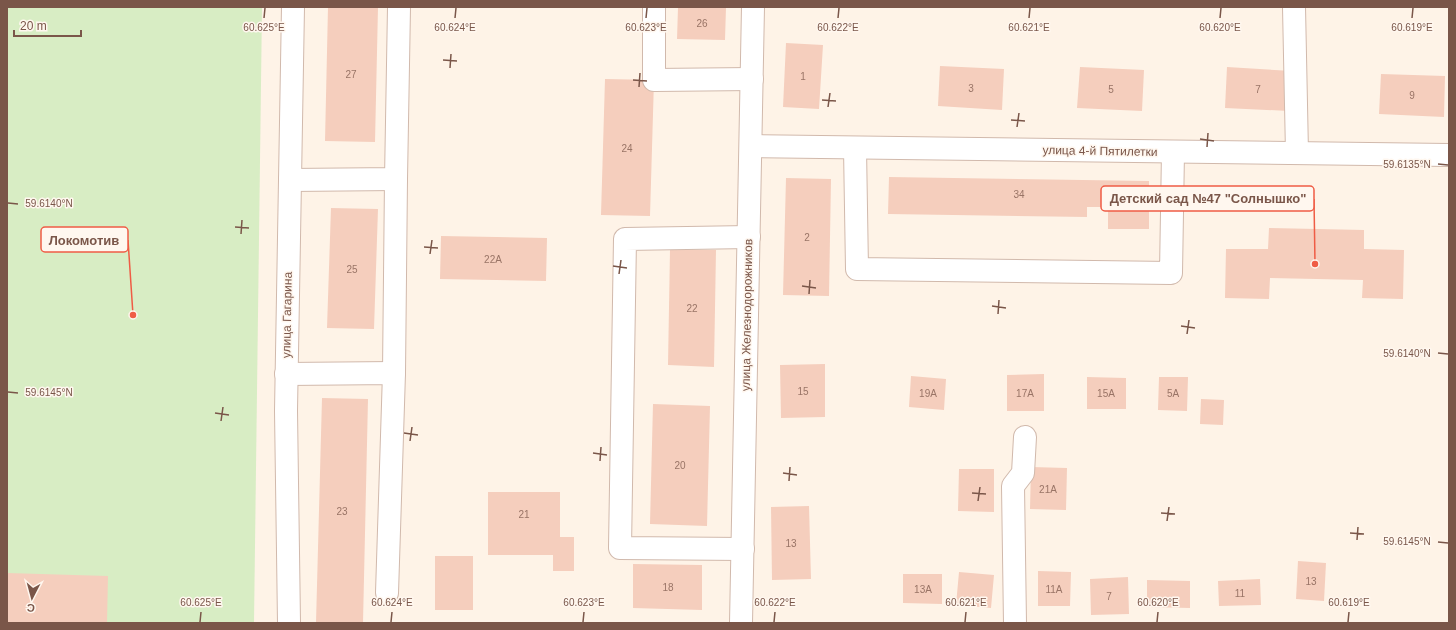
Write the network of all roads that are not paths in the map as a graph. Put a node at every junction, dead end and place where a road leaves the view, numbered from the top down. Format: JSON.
{"nodes":[{"id":1,"x":293,"y":7,"type":"edge"},
{"id":2,"x":399,"y":7,"type":"edge"},
{"id":3,"x":654,"y":7,"type":"edge"},
{"id":4,"x":753,"y":7,"type":"edge"},
{"id":5,"x":1294,"y":7,"type":"edge"},
{"id":6,"x":752,"y":79,"type":"junction"},
{"id":7,"x":751,"y":146,"type":"junction"},
{"id":8,"x":855,"y":148,"type":"junction"},
{"id":9,"x":1172,"y":152,"type":"junction"},
{"id":10,"x":1297,"y":153,"type":"junction"},
{"id":11,"x":1449,"y":155,"type":"edge"},
{"id":12,"x":396,"y":179,"type":"junction"},
{"id":13,"x":290,"y":180,"type":"junction"},
{"id":14,"x":749,"y":237,"type":"junction"},
{"id":15,"x":394,"y":373,"type":"junction"},
{"id":16,"x":286,"y":374,"type":"junction"},
{"id":17,"x":1024,"y":437,"type":"dead end"},
{"id":18,"x":743,"y":549,"type":"junction"},
{"id":19,"x":387,"y":593,"type":"dead end"},
{"id":20,"x":289,"y":623,"type":"edge"},
{"id":21,"x":741,"y":623,"type":"edge"},
{"id":22,"x":1015,"y":623,"type":"edge"}],
"edges":[{"from":1,"to":13,"type":"street","name":"улица Гагарина"},
{"from":2,"to":12,"type":"street"},
{"from":3,"to":6,"type":"street"},
{"from":4,"to":6,"type":"street","name":"улица Железнодорожников"},
{"from":5,"to":10,"type":"street"},
{"from":6,"to":7,"type":"street","name":"улица Железнодорожников"},
{"from":7,"to":8,"type":"street","name":"улица 4-й Пятилетки"},
{"from":7,"to":14,"type":"street","name":"улица Железнодорожников"},
{"from":8,"to":9,"type":"street","name":"улица 4-й Пятилетки"},
{"from":8,"to":9,"type":"street"},
{"from":9,"to":10,"type":"street","name":"улица 4-й Пятилетки"},
{"from":10,"to":11,"type":"street","name":"улица 4-й Пятилетки"},
{"from":12,"to":13,"type":"street"},
{"from":12,"to":15,"type":"street"},
{"from":13,"to":16,"type":"street","name":"улица Гагарина"},
{"from":14,"to":18,"type":"street","name":"улица Железнодорожников"},
{"from":14,"to":18,"type":"street"},
{"from":15,"to":16,"type":"street"},
{"from":15,"to":19,"type":"street"},
{"from":16,"to":20,"type":"street","name":"улица Гагарина"},
{"from":17,"to":22,"type":"street"},
{"from":18,"to":21,"type":"street","name":"улица Железнодорожников"}]}
